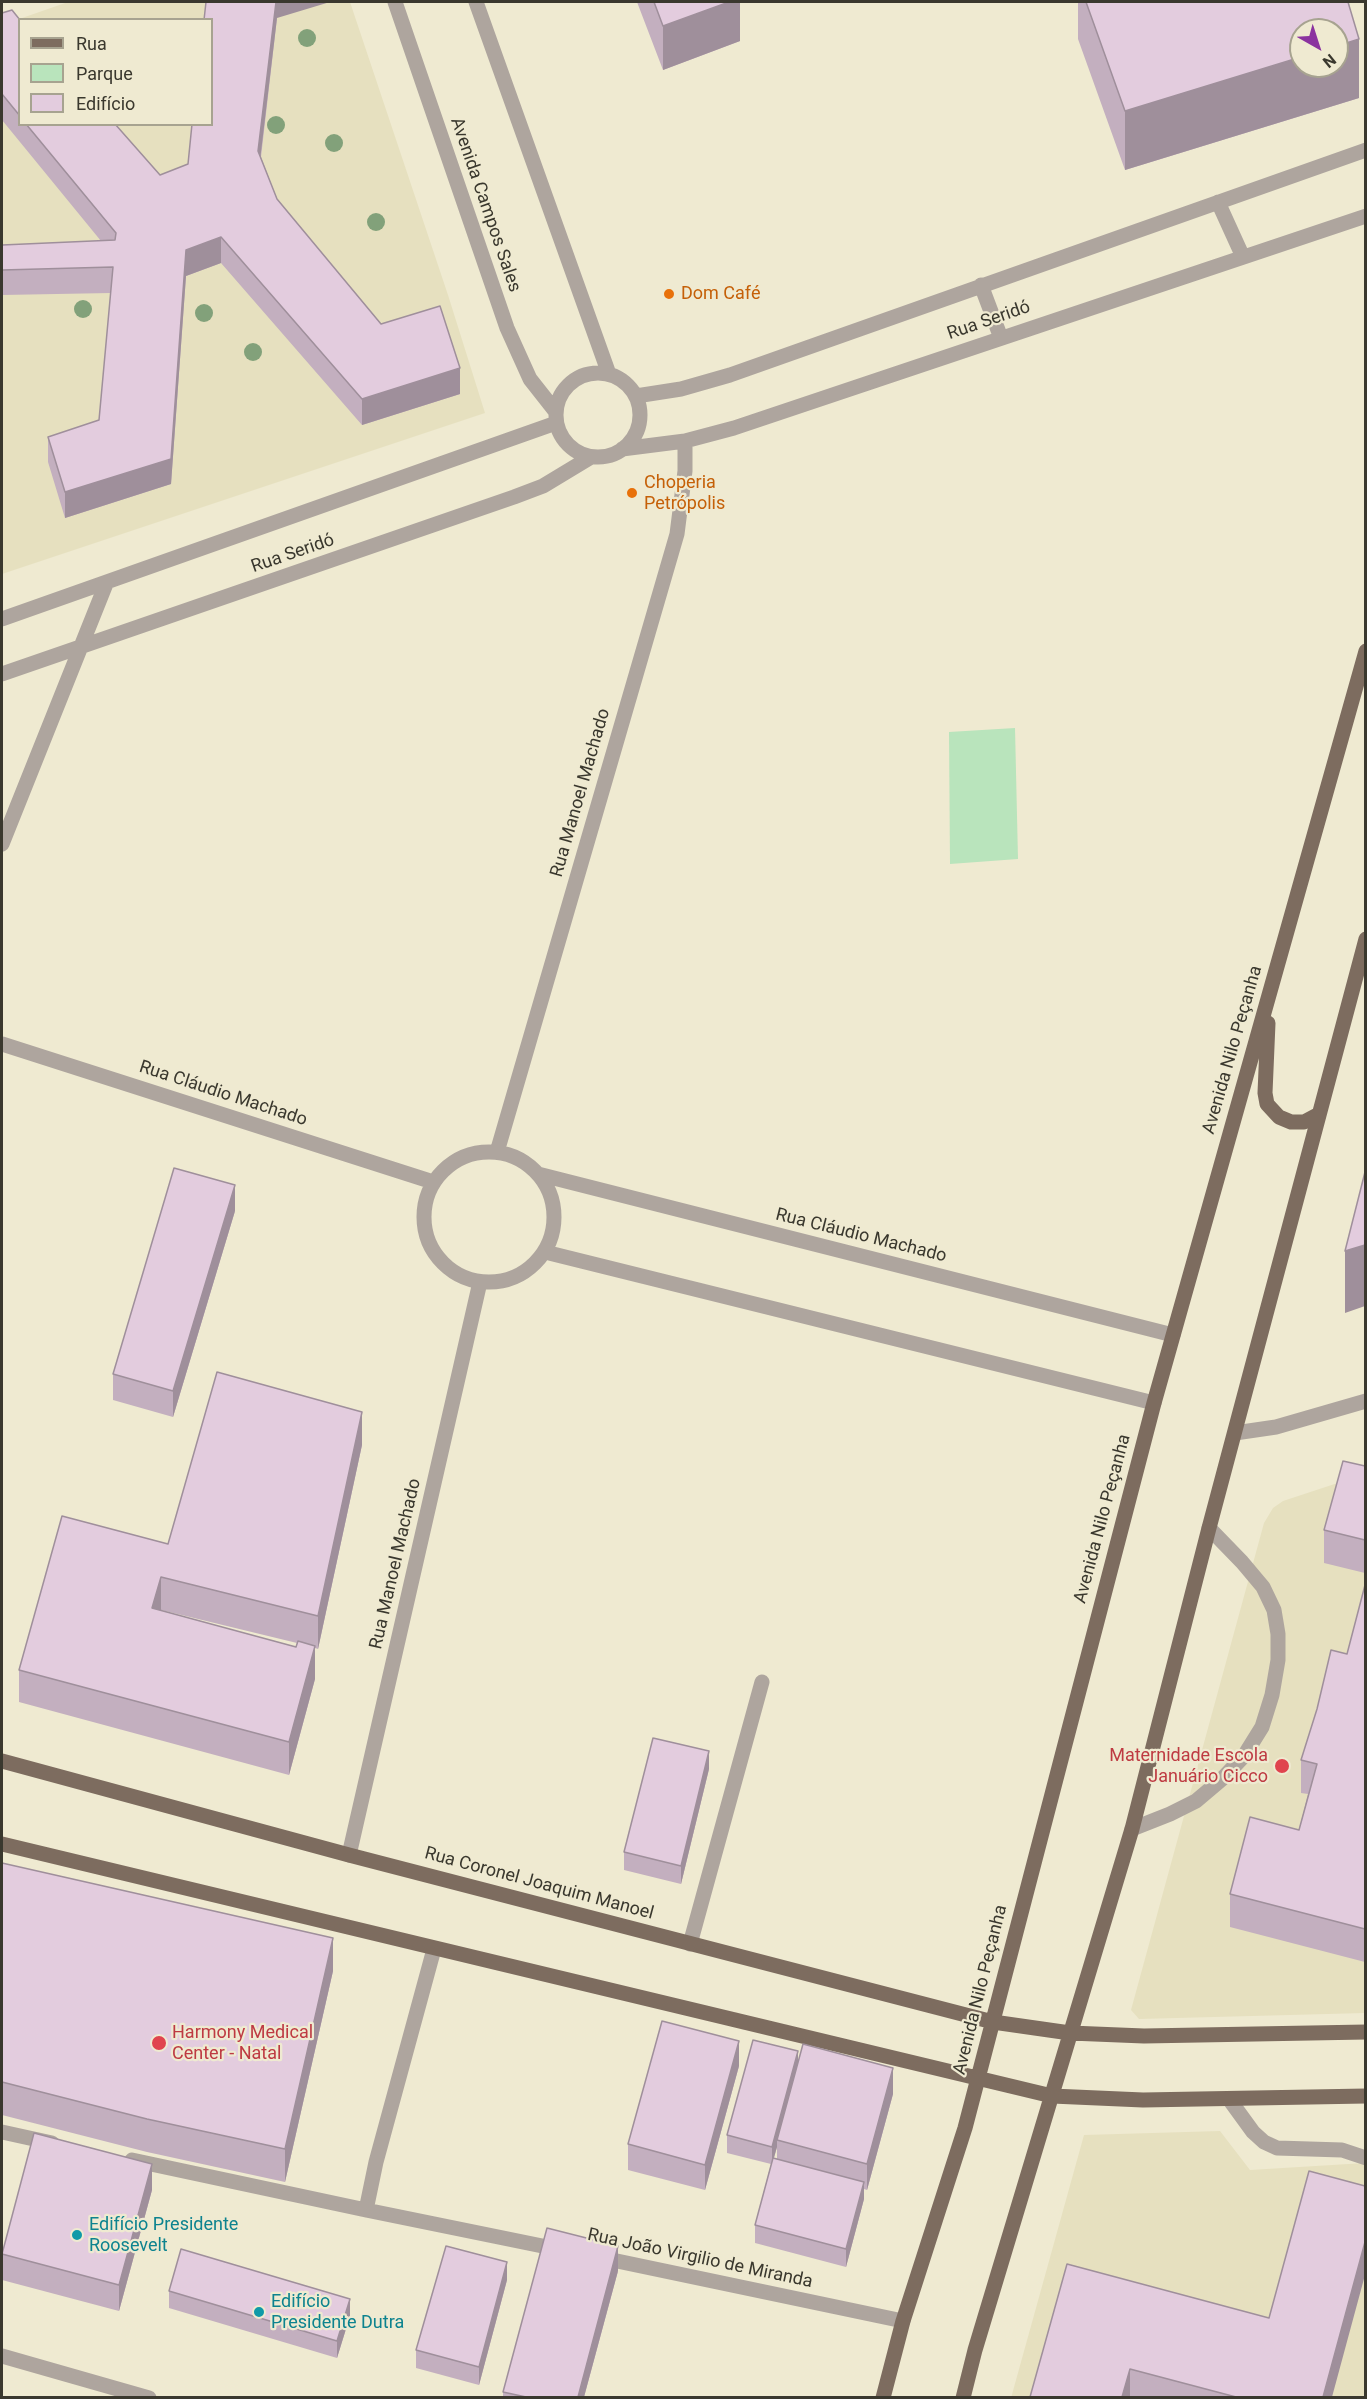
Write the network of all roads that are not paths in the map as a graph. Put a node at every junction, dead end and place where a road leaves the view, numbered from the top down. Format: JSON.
{"nodes":[{"id":1,"x":395,"y":2,"type":"edge"},
{"id":2,"x":477,"y":2,"type":"edge"},
{"id":3,"x":1365,"y":150,"type":"edge"},
{"id":4,"x":1218,"y":202,"type":"junction"},
{"id":5,"x":1365,"y":216,"type":"edge"},
{"id":6,"x":1243,"y":257,"type":"junction"},
{"id":7,"x":981,"y":285,"type":"junction"},
{"id":8,"x":1001,"y":338,"type":"junction"},
{"id":9,"x":609,"y":374,"type":"junction"},
{"id":10,"x":636,"y":396,"type":"junction"},
{"id":11,"x":556,"y":418,"type":"junction"},
{"id":12,"x":685,"y":441,"type":"junction"},
{"id":13,"x":622,"y":449,"type":"junction"},
{"id":14,"x":591,"y":457,"type":"junction"},
{"id":15,"x":106,"y":584,"type":"junction"},
{"id":16,"x":2,"y":620,"type":"edge"},
{"id":17,"x":78,"y":650,"type":"junction"},
{"id":18,"x":1365,"y":651,"type":"edge"},
{"id":19,"x":2,"y":675,"type":"edge"},
{"id":20,"x":2,"y":844,"type":"edge"},
{"id":21,"x":1287,"y":929,"type":"junction"},
{"id":22,"x":1365,"y":939,"type":"edge"},
{"id":23,"x":2,"y":1044,"type":"edge"},
{"id":24,"x":1319,"y":1114,"type":"junction"},
{"id":25,"x":497,"y":1152,"type":"junction"},
{"id":26,"x":538,"y":1174,"type":"junction"},
{"id":27,"x":433,"y":1182,"type":"junction"},
{"id":28,"x":545,"y":1252,"type":"junction"},
{"id":29,"x":480,"y":1282,"type":"junction"},
{"id":30,"x":1173,"y":1335,"type":"junction"},
{"id":31,"x":1365,"y":1401,"type":"edge"},
{"id":32,"x":1154,"y":1403,"type":"junction"},
{"id":33,"x":1235,"y":1433,"type":"junction"},
{"id":34,"x":1209,"y":1528,"type":"junction"},
{"id":35,"x":762,"y":1682,"type":"dead end"},
{"id":36,"x":2,"y":1761,"type":"edge"},
{"id":37,"x":1132,"y":1829,"type":"junction"},
{"id":38,"x":2,"y":1844,"type":"edge"},
{"id":39,"x":349,"y":1855,"type":"junction"},
{"id":40,"x":690,"y":1944,"type":"junction"},
{"id":41,"x":434,"y":1949,"type":"junction"},
{"id":42,"x":993,"y":2022,"type":"junction"},
{"id":43,"x":1365,"y":2032,"type":"edge"},
{"id":44,"x":1070,"y":2033,"type":"junction"},
{"id":45,"x":979,"y":2078,"type":"junction"},
{"id":46,"x":1052,"y":2096,"type":"junction"},
{"id":47,"x":1365,"y":2096,"type":"edge"},
{"id":48,"x":1229,"y":2098,"type":"junction"},
{"id":49,"x":2,"y":2132,"type":"edge"},
{"id":50,"x":70,"y":2147,"type":"edge"},
{"id":51,"x":116,"y":2157,"type":"edge"},
{"id":52,"x":1365,"y":2158,"type":"edge"},
{"id":53,"x":366,"y":2210,"type":"junction"},
{"id":54,"x":903,"y":2320,"type":"junction"},
{"id":55,"x":2,"y":2356,"type":"edge"},
{"id":56,"x":149,"y":2397,"type":"edge"},
{"id":57,"x":883,"y":2397,"type":"edge"},
{"id":58,"x":963,"y":2397,"type":"edge"}],
"edges":[{"from":1,"to":11,"type":"street","name":"Avenida Campos Sales"},
{"from":2,"to":9,"type":"street"},
{"from":3,"to":4,"type":"street","name":"Rua Seridó"},
{"from":4,"to":6,"type":"street"},
{"from":4,"to":7,"type":"street","name":"Rua Seridó"},
{"from":5,"to":6,"type":"street","name":"Rua Seridó"},
{"from":6,"to":8,"type":"street","name":"Rua Seridó"},
{"from":7,"to":8,"type":"street"},
{"from":7,"to":10,"type":"street","name":"Rua Seridó"},
{"from":8,"to":12,"type":"street","name":"Rua Seridó"},
{"from":9,"to":10,"type":"street"},
{"from":9,"to":11,"type":"street"},
{"from":10,"to":13,"type":"street"},
{"from":11,"to":14,"type":"street"},
{"from":11,"to":15,"type":"street","name":"Rua Seridó"},
{"from":12,"to":13,"type":"street","name":"Rua Seridó"},
{"from":12,"to":25,"type":"street","name":"Rua Manoel Machado"},
{"from":13,"to":14,"type":"street"},
{"from":14,"to":17,"type":"street","name":"Rua Seridó"},
{"from":15,"to":16,"type":"street","name":"Rua Seridó"},
{"from":15,"to":17,"type":"street"},
{"from":17,"to":19,"type":"street","name":"Rua Seridó"},
{"from":17,"to":20,"type":"street"},
{"from":18,"to":21,"type":"main road","name":"Avenida Nilo Peçanha"},
{"from":21,"to":24,"type":"main road"},
{"from":21,"to":30,"type":"main road","name":"Avenida Nilo Peçanha"},
{"from":22,"to":24,"type":"main road"},
{"from":23,"to":27,"type":"street","name":"Rua Cláudio Machado"},
{"from":24,"to":33,"type":"main road"},
{"from":25,"to":26,"type":"street"},
{"from":25,"to":27,"type":"street"},
{"from":26,"to":28,"type":"street"},
{"from":26,"to":30,"type":"street","name":"Rua Cláudio Machado"},
{"from":27,"to":29,"type":"street"},
{"from":28,"to":29,"type":"street"},
{"from":28,"to":32,"type":"street"},
{"from":29,"to":39,"type":"street","name":"Rua Manoel Machado"},
{"from":30,"to":32,"type":"main road","name":"Avenida Nilo Peçanha"},
{"from":31,"to":33,"type":"street"},
{"from":32,"to":42,"type":"main road","name":"Avenida Nilo Peçanha"},
{"from":33,"to":34,"type":"main road"},
{"from":34,"to":37,"type":"main road"},
{"from":34,"to":37,"type":"street"},
{"from":35,"to":40,"type":"street"},
{"from":36,"to":39,"type":"main road","name":"Rua Coronel Joaquim Manoel"},
{"from":37,"to":44,"type":"main road"},
{"from":38,"to":41,"type":"main road"},
{"from":39,"to":40,"type":"main road","name":"Rua Coronel Joaquim Manoel"},
{"from":40,"to":42,"type":"main road","name":"Rua Coronel Joaquim Manoel"},
{"from":41,"to":45,"type":"main road"},
{"from":41,"to":53,"type":"street"},
{"from":42,"to":44,"type":"main road","name":"Rua Coronel Joaquim Manoel"},
{"from":42,"to":45,"type":"main road","name":"Avenida Nilo Peçanha"},
{"from":43,"to":44,"type":"main road","name":"Rua Coronel Joaquim Manoel"},
{"from":44,"to":46,"type":"main road"},
{"from":45,"to":46,"type":"main road"},
{"from":45,"to":54,"type":"main road","name":"Avenida Nilo Peçanha"},
{"from":46,"to":48,"type":"main road"},
{"from":46,"to":58,"type":"main road"},
{"from":47,"to":48,"type":"main road"},
{"from":48,"to":52,"type":"street"},
{"from":49,"to":50,"type":"street"},
{"from":51,"to":53,"type":"street","name":"Rua João Virgilio de Miranda"},
{"from":53,"to":54,"type":"street","name":"Rua João Virgilio de Miranda"},
{"from":54,"to":57,"type":"main road","name":"Avenida Nilo Peçanha"},
{"from":55,"to":56,"type":"street"}]}
